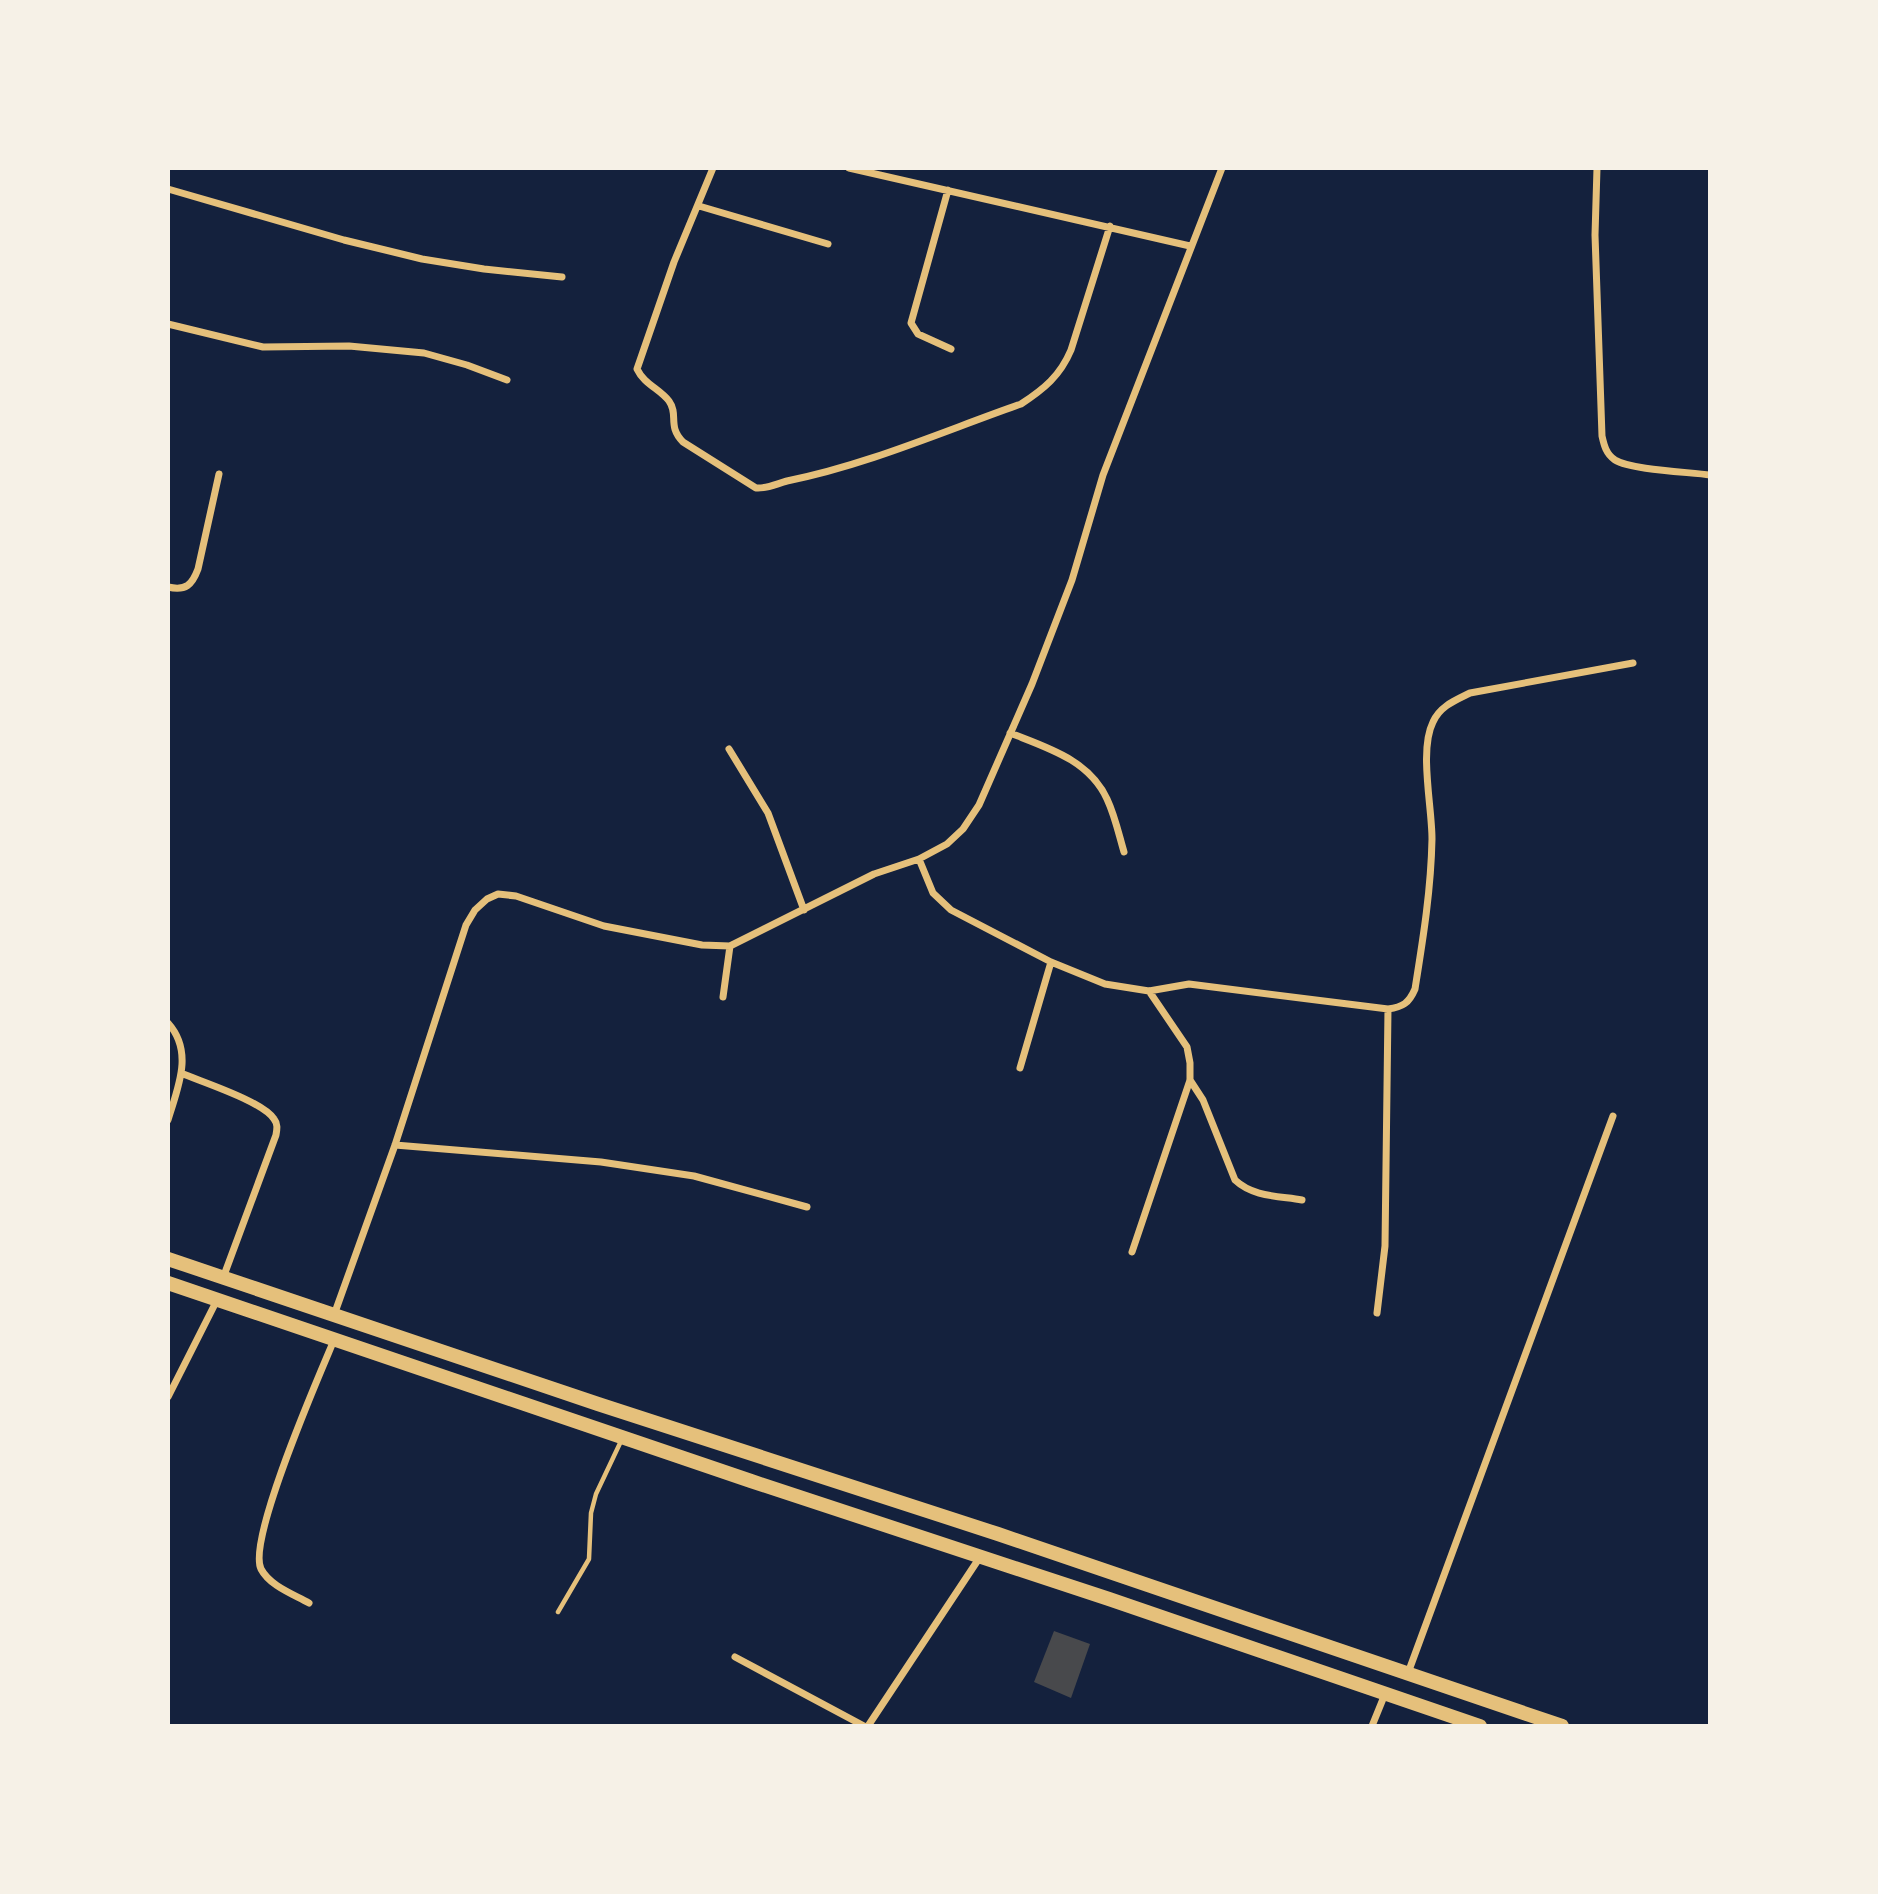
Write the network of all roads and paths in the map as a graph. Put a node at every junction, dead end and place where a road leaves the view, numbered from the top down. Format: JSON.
{"nodes":[{"id":1,"x":713,"y":168,"type":"edge"},
{"id":2,"x":849,"y":168,"type":"edge"},
{"id":3,"x":1222,"y":168,"type":"edge"},
{"id":4,"x":1597,"y":168,"type":"edge"},
{"id":5,"x":168,"y":189,"type":"edge"},
{"id":6,"x":948,"y":190,"type":"junction"},
{"id":7,"x":699,"y":206,"type":"junction"},
{"id":8,"x":1110,"y":226,"type":"junction"},
{"id":9,"x":828,"y":244,"type":"dead end"},
{"id":10,"x":1190,"y":246,"type":"junction"},
{"id":11,"x":562,"y":277,"type":"dead end"},
{"id":12,"x":168,"y":324,"type":"edge"},
{"id":13,"x":951,"y":349,"type":"dead end"},
{"id":14,"x":507,"y":380,"type":"dead end"},
{"id":15,"x":219,"y":474,"type":"dead end"},
{"id":16,"x":1710,"y":475,"type":"edge"},
{"id":17,"x":168,"y":587,"type":"edge"},
{"id":18,"x":1633,"y":663,"type":"dead end"},
{"id":19,"x":1010,"y":733,"type":"junction"},
{"id":20,"x":729,"y":749,"type":"dead end"},
{"id":21,"x":1124,"y":852,"type":"dead end"},
{"id":22,"x":919,"y":859,"type":"junction"},
{"id":23,"x":804,"y":909,"type":"junction"},
{"id":24,"x":730,"y":946,"type":"junction"},
{"id":25,"x":1051,"y":962,"type":"junction"},
{"id":26,"x":1149,"y":991,"type":"junction"},
{"id":27,"x":723,"y":997,"type":"dead end"},
{"id":28,"x":1388,"y":1009,"type":"junction"},
{"id":29,"x":168,"y":1023,"type":"edge"},
{"id":30,"x":1020,"y":1068,"type":"dead end"},
{"id":31,"x":181,"y":1073,"type":"junction"},
{"id":32,"x":1190,"y":1080,"type":"junction"},
{"id":33,"x":1613,"y":1116,"type":"dead end"},
{"id":34,"x":168,"y":1120,"type":"edge"},
{"id":35,"x":395,"y":1144,"type":"junction"},
{"id":36,"x":1302,"y":1200,"type":"dead end"},
{"id":37,"x":807,"y":1207,"type":"dead end"},
{"id":38,"x":1132,"y":1252,"type":"dead end"},
{"id":39,"x":168,"y":1259,"type":"edge"},
{"id":40,"x":223,"y":1278,"type":"junction"},
{"id":41,"x":168,"y":1283,"type":"edge"},
{"id":42,"x":217,"y":1300,"type":"junction"},
{"id":43,"x":1377,"y":1313,"type":"dead end"},
{"id":44,"x":334,"y":1315,"type":"junction"},
{"id":45,"x":334,"y":1340,"type":"junction"},
{"id":46,"x":168,"y":1397,"type":"edge"},
{"id":47,"x":622,"y":1438,"type":"junction"},
{"id":48,"x":981,"y":1556,"type":"junction"},
{"id":49,"x":309,"y":1603,"type":"dead end"},
{"id":50,"x":558,"y":1612,"type":"dead end"},
{"id":51,"x":735,"y":1657,"type":"dead end"},
{"id":52,"x":1408,"y":1674,"type":"junction"},
{"id":53,"x":1385,"y":1695,"type":"junction"},
{"id":54,"x":866,"y":1726,"type":"edge"},
{"id":55,"x":1372,"y":1726,"type":"edge"},
{"id":56,"x":1480,"y":1726,"type":"edge"},
{"id":57,"x":1562,"y":1726,"type":"edge"}],
"edges":[{"from":1,"to":7,"type":"street"},
{"from":2,"to":6,"type":"street"},
{"from":3,"to":10,"type":"street"},
{"from":4,"to":16,"type":"street"},
{"from":5,"to":11,"type":"street"},
{"from":6,"to":8,"type":"street"},
{"from":6,"to":13,"type":"street"},
{"from":7,"to":8,"type":"street"},
{"from":7,"to":9,"type":"street"},
{"from":8,"to":10,"type":"street"},
{"from":10,"to":19,"type":"street"},
{"from":12,"to":14,"type":"street"},
{"from":15,"to":17,"type":"street"},
{"from":18,"to":28,"type":"street"},
{"from":19,"to":21,"type":"street"},
{"from":19,"to":22,"type":"street"},
{"from":20,"to":23,"type":"street"},
{"from":22,"to":23,"type":"street"},
{"from":22,"to":25,"type":"street"},
{"from":23,"to":24,"type":"street"},
{"from":24,"to":27,"type":"street"},
{"from":24,"to":35,"type":"street"},
{"from":25,"to":26,"type":"street"},
{"from":25,"to":30,"type":"street"},
{"from":26,"to":28,"type":"street"},
{"from":26,"to":32,"type":"street"},
{"from":28,"to":43,"type":"street"},
{"from":29,"to":31,"type":"street"},
{"from":31,"to":34,"type":"street"},
{"from":31,"to":40,"type":"street"},
{"from":32,"to":36,"type":"street"},
{"from":32,"to":38,"type":"street"},
{"from":33,"to":52,"type":"street"},
{"from":35,"to":37,"type":"street"},
{"from":35,"to":44,"type":"street"},
{"from":39,"to":40,"type":"main road"},
{"from":40,"to":44,"type":"main road"},
{"from":41,"to":42,"type":"main road"},
{"from":42,"to":45,"type":"main road"},
{"from":42,"to":46,"type":"street"},
{"from":44,"to":52,"type":"main road"},
{"from":45,"to":47,"type":"main road"},
{"from":45,"to":49,"type":"street"},
{"from":47,"to":48,"type":"main road"},
{"from":47,"to":50,"type":"lane"},
{"from":48,"to":53,"type":"main road"},
{"from":48,"to":54,"type":"street"},
{"from":51,"to":54,"type":"street"},
{"from":52,"to":57,"type":"main road"},
{"from":53,"to":55,"type":"street"},
{"from":53,"to":56,"type":"main road"}]}
